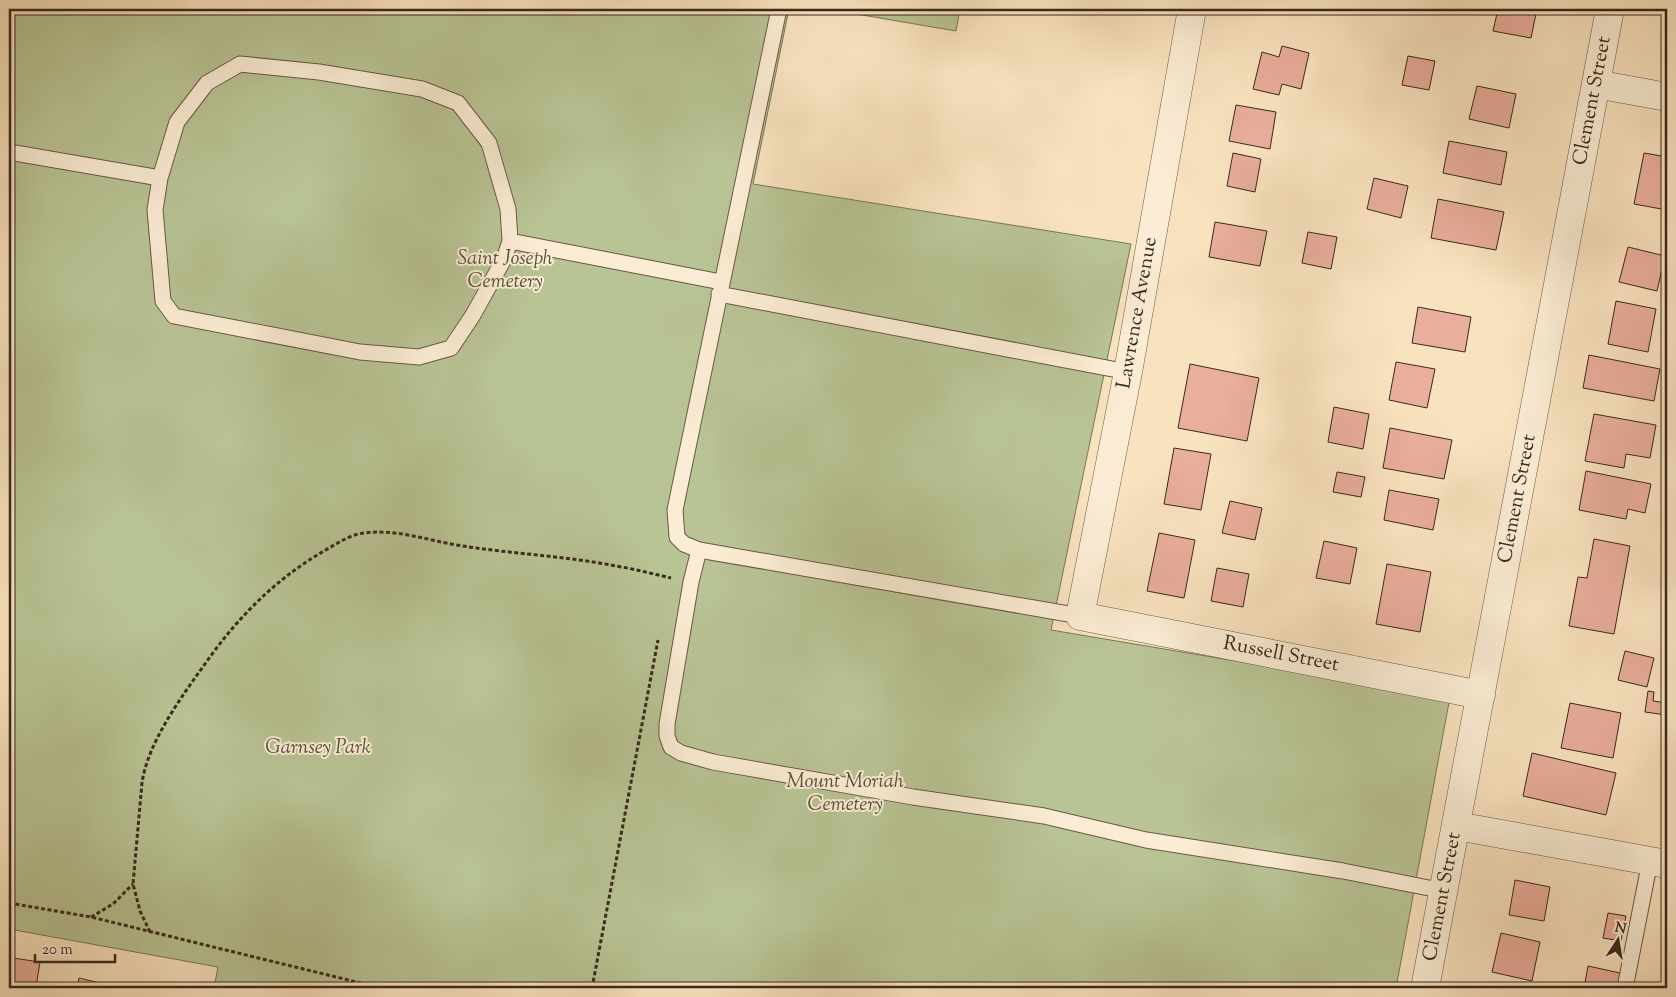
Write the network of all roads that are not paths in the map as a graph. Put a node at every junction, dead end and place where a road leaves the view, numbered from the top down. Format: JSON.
{"nodes":[{"id":1,"x":780,"y":9,"type":"edge"},
{"id":2,"x":1192,"y":9,"type":"edge"},
{"id":3,"x":1610,"y":9,"type":"edge"},
{"id":4,"x":1596,"y":84,"type":"junction"},
{"id":5,"x":1667,"y":97,"type":"edge"},
{"id":6,"x":9,"y":152,"type":"edge"},
{"id":7,"x":160,"y":178,"type":"junction"},
{"id":8,"x":510,"y":241,"type":"junction"},
{"id":9,"x":720,"y":288,"type":"junction"},
{"id":10,"x":1128,"y":372,"type":"junction"},
{"id":11,"x":699,"y":550,"type":"junction"},
{"id":12,"x":1080,"y":616,"type":"junction"},
{"id":13,"x":1481,"y":695,"type":"junction"},
{"id":14,"x":1457,"y":826,"type":"junction"},
{"id":15,"x":1659,"y":862,"type":"edge"},
{"id":16,"x":1444,"y":891,"type":"junction"},
{"id":17,"x":1425,"y":988,"type":"edge"},
{"id":18,"x":1625,"y":988,"type":"edge"}],
"edges":[{"from":1,"to":9,"type":"lane"},
{"from":2,"to":10,"type":"street","name":"Lawrence Avenue"},
{"from":3,"to":4,"type":"street","name":"Clement Street"},
{"from":4,"to":5,"type":"street"},
{"from":4,"to":13,"type":"street","name":"Clement Street"},
{"from":6,"to":7,"type":"lane"},
{"from":7,"to":8,"type":"lane"},
{"from":7,"to":8,"type":"lane"},
{"from":8,"to":9,"type":"lane"},
{"from":9,"to":10,"type":"lane"},
{"from":9,"to":11,"type":"lane"},
{"from":10,"to":12,"type":"street","name":"Lawrence Avenue"},
{"from":11,"to":12,"type":"lane"},
{"from":11,"to":16,"type":"lane"},
{"from":12,"to":13,"type":"street","name":"Russell Street"},
{"from":13,"to":14,"type":"street","name":"Clement Street"},
{"from":14,"to":15,"type":"street"},
{"from":14,"to":16,"type":"street","name":"Clement Street"},
{"from":15,"to":18,"type":"lane"},
{"from":16,"to":17,"type":"street","name":"Clement Street"}]}
